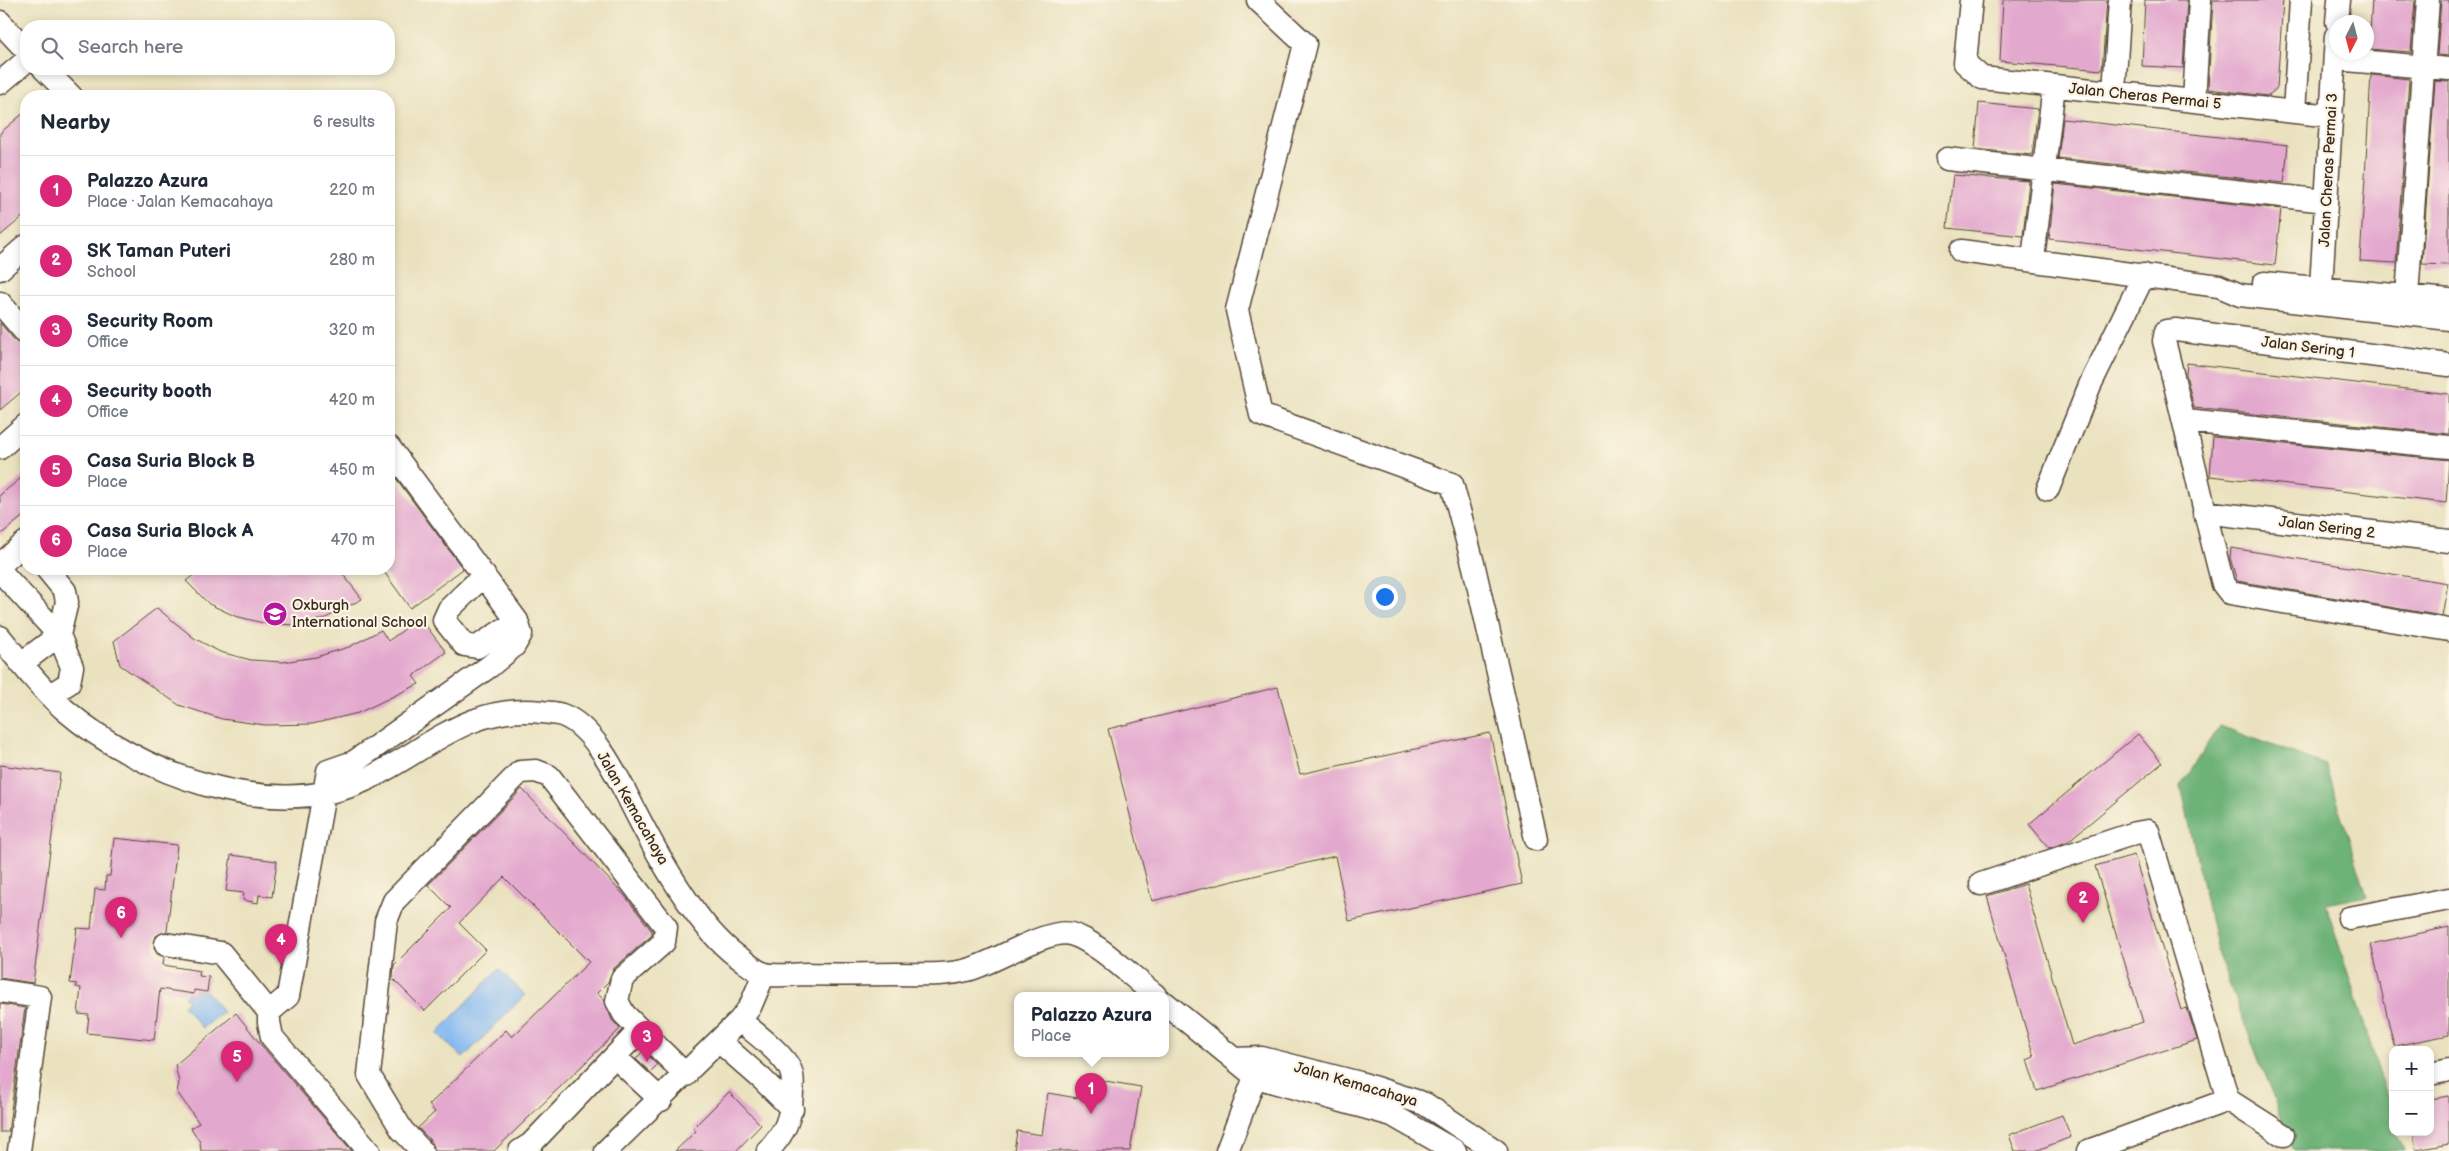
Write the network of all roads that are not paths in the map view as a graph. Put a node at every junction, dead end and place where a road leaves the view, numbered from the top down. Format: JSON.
{"nodes":[{"id":1,"x":1258,"y":0,"type":"edge"},
{"id":2,"x":1972,"y":0,"type":"edge"},
{"id":3,"x":2120,"y":0,"type":"edge"},
{"id":4,"x":2200,"y":0,"type":"edge"},
{"id":5,"x":2301,"y":0,"type":"edge"},
{"id":6,"x":2339,"y":0,"type":"edge"},
{"id":7,"x":2428,"y":0,"type":"edge"},
{"id":8,"x":2338,"y":15,"type":"edge"},
{"id":9,"x":3,"y":32,"type":"edge"},
{"id":10,"x":20,"y":45,"type":"edge"},
{"id":11,"x":2335,"y":60,"type":"edge"},
{"id":12,"x":2346,"y":60,"type":"edge"},
{"id":13,"x":20,"y":66,"type":"edge"},
{"id":14,"x":2423,"y":67,"type":"junction"},
{"id":15,"x":2449,"y":69,"type":"edge"},
{"id":16,"x":50,"y":75,"type":"edge"},
{"id":17,"x":0,"y":83,"type":"edge"},
{"id":18,"x":2054,"y":86,"type":"junction"},
{"id":19,"x":66,"y":90,"type":"edge"},
{"id":20,"x":2114,"y":92,"type":"junction"},
{"id":21,"x":2194,"y":101,"type":"junction"},
{"id":22,"x":2294,"y":112,"type":"junction"},
{"id":23,"x":2332,"y":116,"type":"junction"},
{"id":24,"x":1947,"y":159,"type":"dead end"},
{"id":25,"x":2043,"y":170,"type":"junction"},
{"id":26,"x":2326,"y":201,"type":"junction"},
{"id":27,"x":20,"y":251,"type":"edge"},
{"id":28,"x":1961,"y":251,"type":"dead end"},
{"id":29,"x":2033,"y":259,"type":"junction"},
{"id":30,"x":0,"y":268,"type":"edge"},
{"id":31,"x":2144,"y":275,"type":"junction"},
{"id":32,"x":2321,"y":296,"type":"junction"},
{"id":33,"x":2407,"y":296,"type":"junction"},
{"id":34,"x":2449,"y":300,"type":"edge"},
{"id":35,"x":0,"y":303,"type":"edge"},
{"id":36,"x":2449,"y":319,"type":"edge"},
{"id":37,"x":20,"y":326,"type":"edge"},
{"id":38,"x":2449,"y":365,"type":"edge"},
{"id":39,"x":2185,"y":421,"type":"junction"},
{"id":40,"x":20,"y":431,"type":"edge"},
{"id":41,"x":2449,"y":447,"type":"edge"},
{"id":42,"x":0,"y":448,"type":"edge"},
{"id":43,"x":395,"y":455,"type":"edge"},
{"id":44,"x":2048,"y":489,"type":"dead end"},
{"id":45,"x":2204,"y":512,"type":"junction"},
{"id":46,"x":2449,"y":541,"type":"edge"},
{"id":47,"x":20,"y":549,"type":"edge"},
{"id":48,"x":0,"y":565,"type":"edge"},
{"id":49,"x":0,"y":571,"type":"edge"},
{"id":50,"x":52,"y":575,"type":"edge"},
{"id":51,"x":484,"y":575,"type":"junction"},
{"id":52,"x":518,"y":621,"type":"junction"},
{"id":53,"x":2449,"y":630,"type":"edge"},
{"id":54,"x":59,"y":635,"type":"junction"},
{"id":55,"x":1,"y":644,"type":"edge"},
{"id":56,"x":477,"y":647,"type":"junction"},
{"id":57,"x":22,"y":662,"type":"junction"},
{"id":58,"x":490,"y":666,"type":"junction"},
{"id":59,"x":50,"y":695,"type":"junction"},
{"id":60,"x":322,"y":794,"type":"junction"},
{"id":61,"x":1536,"y":839,"type":"dead end"},
{"id":62,"x":1981,"y":884,"type":"dead end"},
{"id":63,"x":2449,"y":899,"type":"edge"},
{"id":64,"x":2349,"y":918,"type":"dead end"},
{"id":65,"x":166,"y":944,"type":"dead end"},
{"id":66,"x":764,"y":974,"type":"junction"},
{"id":67,"x":0,"y":991,"type":"edge"},
{"id":68,"x":1151,"y":992,"type":"edge"},
{"id":69,"x":1169,"y":1006,"type":"edge"},
{"id":70,"x":269,"y":1012,"type":"junction"},
{"id":71,"x":740,"y":1020,"type":"junction"},
{"id":72,"x":640,"y":1031,"type":"junction"},
{"id":73,"x":720,"y":1042,"type":"junction"},
{"id":74,"x":615,"y":1057,"type":"junction"},
{"id":75,"x":1259,"y":1067,"type":"junction"},
{"id":76,"x":2449,"y":1070,"type":"edge"},
{"id":77,"x":2434,"y":1073,"type":"edge"},
{"id":78,"x":686,"y":1075,"type":"junction"},
{"id":79,"x":661,"y":1100,"type":"junction"},
{"id":80,"x":2228,"y":1100,"type":"junction"},
{"id":81,"x":792,"y":1109,"type":"junction"},
{"id":82,"x":2283,"y":1135,"type":"dead end"},
{"id":83,"x":19,"y":1151,"type":"edge"},
{"id":84,"x":368,"y":1151,"type":"edge"},
{"id":85,"x":422,"y":1151,"type":"edge"},
{"id":86,"x":520,"y":1151,"type":"edge"},
{"id":87,"x":606,"y":1151,"type":"edge"},
{"id":88,"x":768,"y":1151,"type":"edge"},
{"id":89,"x":1227,"y":1151,"type":"edge"},
{"id":90,"x":1455,"y":1151,"type":"edge"},
{"id":91,"x":1496,"y":1151,"type":"edge"},
{"id":92,"x":2088,"y":1151,"type":"edge"}],
"edges":[{"from":1,"to":61,"type":"street"},
{"from":2,"to":18,"type":"street","name":"Jalan Cheras Permai 5"},
{"from":3,"to":20,"type":"street"},
{"from":4,"to":21,"type":"street"},
{"from":5,"to":22,"type":"street"},
{"from":6,"to":8,"type":"street"},
{"from":7,"to":14,"type":"street"},
{"from":9,"to":10,"type":"street"},
{"from":11,"to":23,"type":"street","name":"Jalan Cheras Permai 3"},
{"from":12,"to":14,"type":"street"},
{"from":13,"to":17,"type":"street"},
{"from":14,"to":15,"type":"street"},
{"from":14,"to":33,"type":"street"},
{"from":16,"to":19,"type":"street"},
{"from":18,"to":20,"type":"street","name":"Jalan Cheras Permai 5"},
{"from":18,"to":25,"type":"street"},
{"from":20,"to":21,"type":"street","name":"Jalan Cheras Permai 5"},
{"from":21,"to":22,"type":"street","name":"Jalan Cheras Permai 5"},
{"from":22,"to":23,"type":"street","name":"Jalan Cheras Permai 5"},
{"from":23,"to":26,"type":"street","name":"Jalan Cheras Permai 3"},
{"from":24,"to":25,"type":"street"},
{"from":25,"to":26,"type":"street"},
{"from":25,"to":29,"type":"street"},
{"from":26,"to":32,"type":"street","name":"Jalan Cheras Permai 3"},
{"from":27,"to":30,"type":"street"},
{"from":28,"to":29,"type":"street"},
{"from":29,"to":31,"type":"street"},
{"from":31,"to":32,"type":"street"},
{"from":31,"to":44,"type":"street"},
{"from":32,"to":33,"type":"street"},
{"from":32,"to":36,"type":"street"},
{"from":33,"to":34,"type":"street"},
{"from":35,"to":37,"type":"street"},
{"from":38,"to":39,"type":"street","name":"Jalan Sering 1"},
{"from":39,"to":41,"type":"street"},
{"from":39,"to":45,"type":"street"},
{"from":40,"to":42,"type":"street"},
{"from":43,"to":51,"type":"street"},
{"from":45,"to":46,"type":"street","name":"Jalan Sering 2"},
{"from":45,"to":53,"type":"street"},
{"from":47,"to":48,"type":"street"},
{"from":49,"to":54,"type":"street"},
{"from":50,"to":54,"type":"street"},
{"from":51,"to":52,"type":"street"},
{"from":51,"to":56,"type":"street"},
{"from":52,"to":56,"type":"street"},
{"from":52,"to":58,"type":"street"},
{"from":54,"to":57,"type":"street"},
{"from":54,"to":59,"type":"street"},
{"from":55,"to":57,"type":"street","name":"Jalan Kemacahaya"},
{"from":56,"to":58,"type":"street"},
{"from":57,"to":59,"type":"street","name":"Jalan Kemacahaya"},
{"from":58,"to":60,"type":"street"},
{"from":59,"to":60,"type":"street","name":"Jalan Kemacahaya"},
{"from":60,"to":66,"type":"street","name":"Jalan Kemacahaya"},
{"from":60,"to":70,"type":"street"},
{"from":62,"to":80,"type":"street"},
{"from":63,"to":64,"type":"street"},
{"from":65,"to":70,"type":"street"},
{"from":66,"to":68,"type":"street"},
{"from":66,"to":71,"type":"street"},
{"from":67,"to":83,"type":"street"},
{"from":69,"to":75,"type":"street","name":"Jalan Kemacahaya"},
{"from":70,"to":84,"type":"street"},
{"from":71,"to":73,"type":"street"},
{"from":71,"to":81,"type":"street"},
{"from":72,"to":74,"type":"street"},
{"from":72,"to":78,"type":"street"},
{"from":72,"to":85,"type":"street"},
{"from":73,"to":78,"type":"street"},
{"from":73,"to":81,"type":"street"},
{"from":74,"to":79,"type":"street"},
{"from":74,"to":86,"type":"street"},
{"from":75,"to":89,"type":"street"},
{"from":75,"to":90,"type":"street","name":"Jalan Kemacahaya"},
{"from":75,"to":91,"type":"street","name":"Jalan Kemacahaya"},
{"from":76,"to":77,"type":"street"},
{"from":78,"to":79,"type":"street"},
{"from":79,"to":87,"type":"street"},
{"from":80,"to":82,"type":"street"},
{"from":80,"to":92,"type":"street"},
{"from":81,"to":88,"type":"street"}]}
